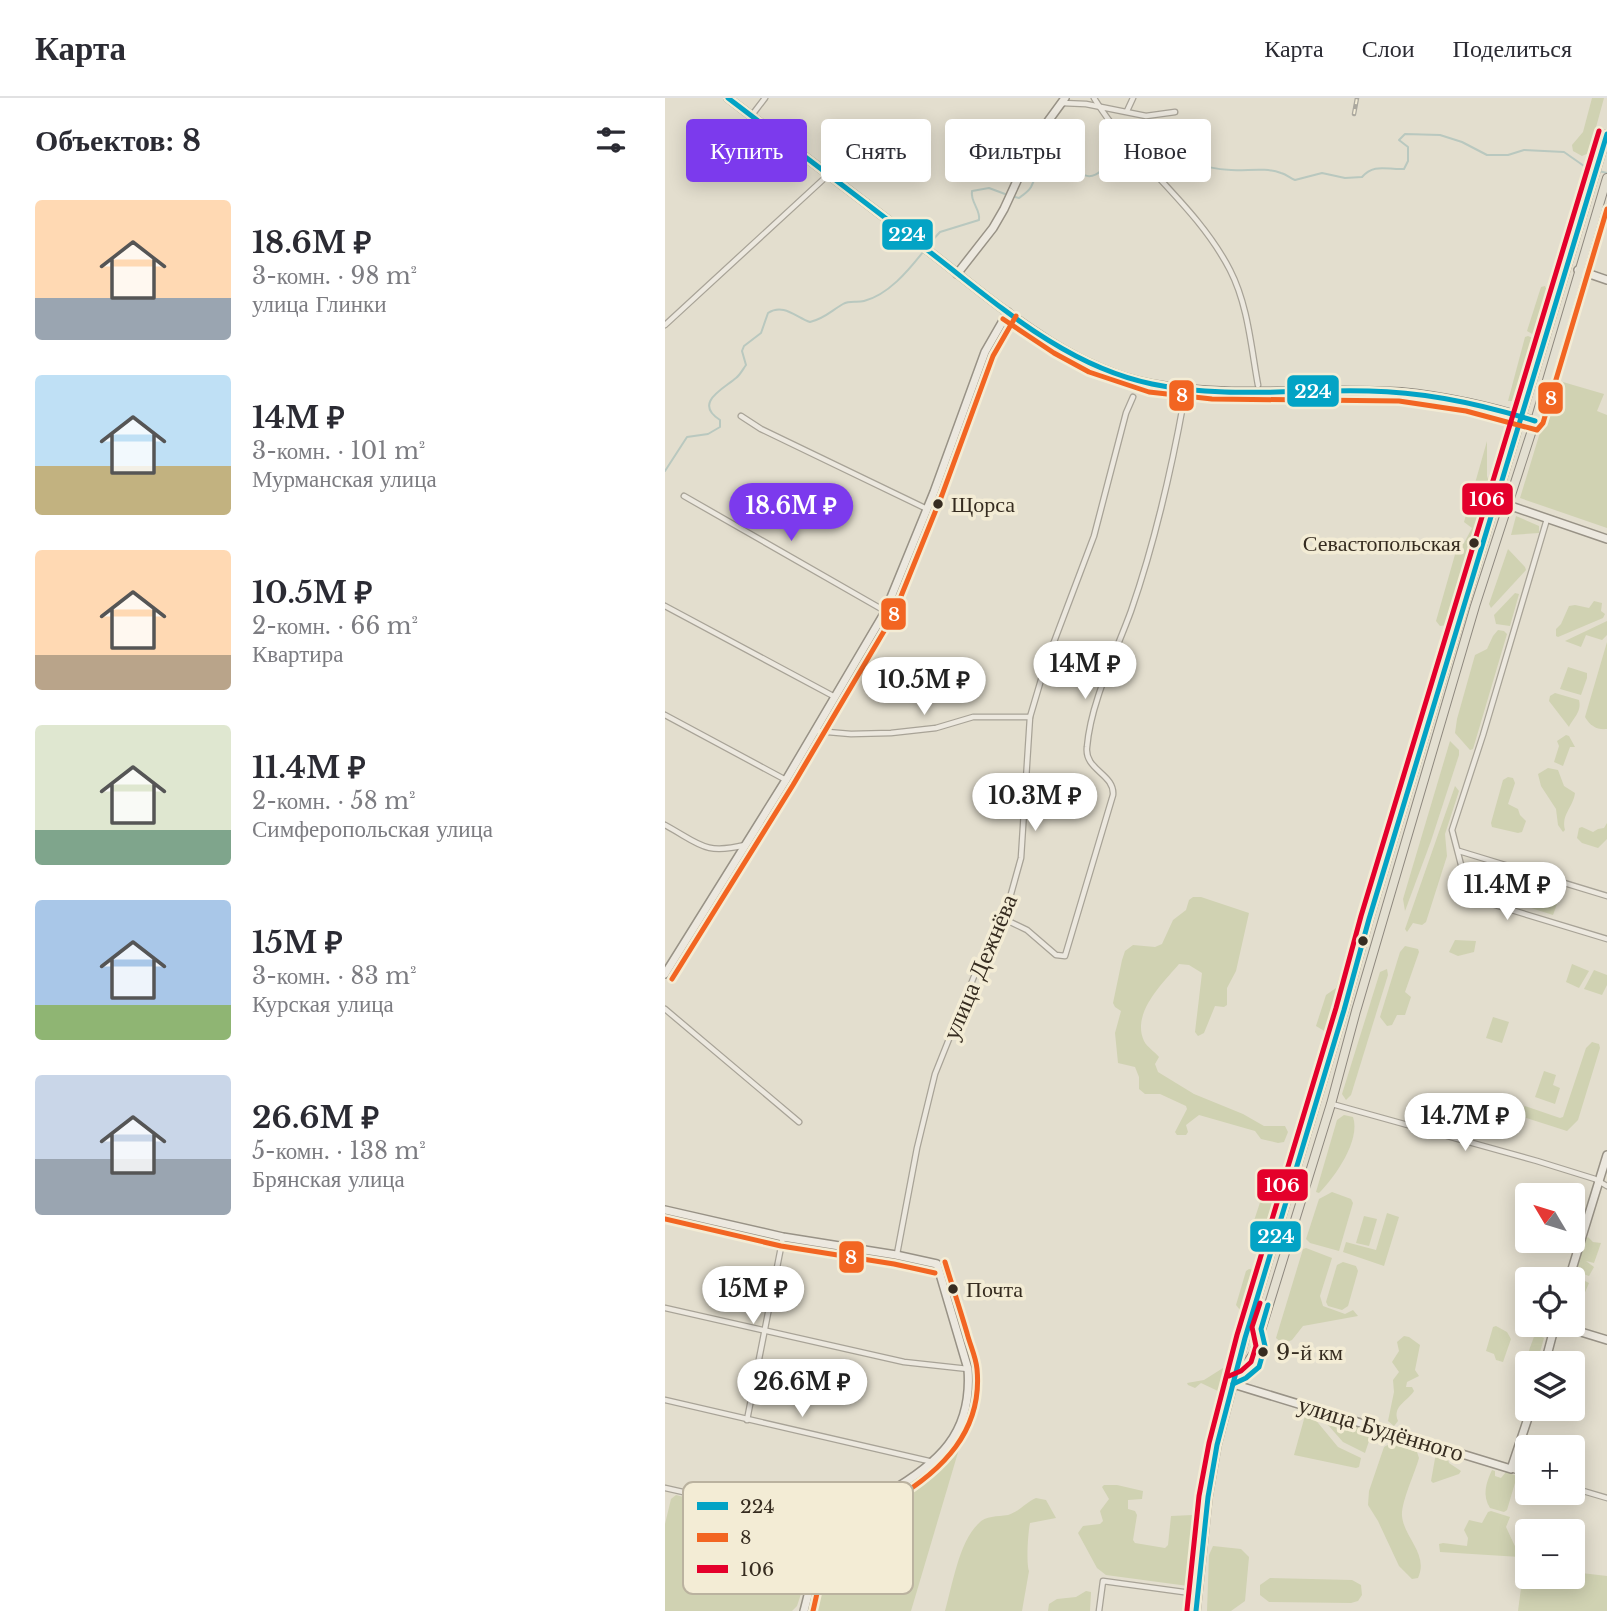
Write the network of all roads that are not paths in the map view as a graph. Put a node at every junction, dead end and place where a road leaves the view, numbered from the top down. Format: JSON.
{"nodes":[{"id":1,"x":728,"y":98,"type":"edge"},
{"id":2,"x":765,"y":98,"type":"edge"},
{"id":3,"x":1094,"y":98,"type":"edge"},
{"id":4,"x":1133,"y":98,"type":"edge"},
{"id":5,"x":1063,"y":101,"type":"edge"},
{"id":6,"x":1099,"y":106,"type":"junction"},
{"id":7,"x":1127,"y":111,"type":"junction"},
{"id":8,"x":1175,"y":112,"type":"dead end"},
{"id":9,"x":752,"y":116,"type":"junction"},
{"id":10,"x":1607,"y":134,"type":"edge"},
{"id":11,"x":821,"y":170,"type":"edge"},
{"id":12,"x":1607,"y":179,"type":"edge"},
{"id":13,"x":821,"y":181,"type":"edge"},
{"id":14,"x":837,"y":182,"type":"edge"},
{"id":15,"x":1565,"y":267,"type":"junction"},
{"id":16,"x":1578,"y":270,"type":"junction"},
{"id":17,"x":957,"y":274,"type":"junction"},
{"id":18,"x":1607,"y":280,"type":"edge"},
{"id":19,"x":1008,"y":312,"type":"junction"},
{"id":20,"x":665,"y":325,"type":"edge"},
{"id":21,"x":1258,"y":385,"type":"dead end"},
{"id":22,"x":1133,"y":397,"type":"dead end"},
{"id":23,"x":1184,"y":400,"type":"dead end"},
{"id":24,"x":741,"y":416,"type":"dead end"},
{"id":25,"x":1522,"y":416,"type":"junction"},
{"id":26,"x":1535,"y":421,"type":"junction"},
{"id":27,"x":684,"y":496,"type":"dead end"},
{"id":28,"x":1497,"y":500,"type":"junction"},
{"id":29,"x":1508,"y":505,"type":"junction"},
{"id":30,"x":927,"y":509,"type":"junction"},
{"id":31,"x":1546,"y":519,"type":"junction"},
{"id":32,"x":1607,"y":539,"type":"edge"},
{"id":33,"x":665,"y":606,"type":"edge"},
{"id":34,"x":885,"y":612,"type":"junction"},
{"id":35,"x":836,"y":698,"type":"junction"},
{"id":36,"x":665,"y":715,"type":"edge"},
{"id":37,"x":1030,"y":717,"type":"junction"},
{"id":38,"x":816,"y":731,"type":"junction"},
{"id":39,"x":786,"y":780,"type":"junction"},
{"id":40,"x":665,"y":825,"type":"edge"},
{"id":41,"x":746,"y":845,"type":"junction"},
{"id":42,"x":1458,"y":850,"type":"junction"},
{"id":43,"x":1607,"y":896,"type":"edge"},
{"id":44,"x":1004,"y":919,"type":"junction"},
{"id":45,"x":1607,"y":939,"type":"edge"},
{"id":46,"x":665,"y":975,"type":"edge"},
{"id":47,"x":665,"y":1009,"type":"edge"},
{"id":48,"x":1331,"y":1104,"type":"junction"},
{"id":49,"x":799,"y":1122,"type":"dead end"},
{"id":50,"x":1607,"y":1155,"type":"edge"},
{"id":51,"x":1599,"y":1182,"type":"junction"},
{"id":52,"x":1607,"y":1186,"type":"edge"},
{"id":53,"x":665,"y":1210,"type":"edge"},
{"id":54,"x":783,"y":1237,"type":"junction"},
{"id":55,"x":897,"y":1255,"type":"junction"},
{"id":56,"x":1573,"y":1267,"type":"edge"},
{"id":57,"x":665,"y":1308,"type":"edge"},
{"id":58,"x":765,"y":1331,"type":"junction"},
{"id":59,"x":1585,"y":1334,"type":"edge"},
{"id":60,"x":1607,"y":1340,"type":"edge"},
{"id":61,"x":968,"y":1369,"type":"junction"},
{"id":62,"x":1233,"y":1384,"type":"junction"},
{"id":63,"x":665,"y":1400,"type":"edge"},
{"id":64,"x":747,"y":1420,"type":"junction"},
{"id":65,"x":1527,"y":1421,"type":"edge"},
{"id":66,"x":934,"y":1462,"type":"junction"},
{"id":67,"x":1511,"y":1469,"type":"junction"},
{"id":68,"x":1515,"y":1470,"type":"edge"},
{"id":69,"x":905,"y":1482,"type":"edge"},
{"id":70,"x":665,"y":1488,"type":"edge"},
{"id":71,"x":683,"y":1492,"type":"edge"},
{"id":72,"x":1585,"y":1492,"type":"edge"},
{"id":73,"x":1607,"y":1498,"type":"edge"},
{"id":74,"x":809,"y":1594,"type":"edge"},
{"id":75,"x":1198,"y":1594,"type":"junction"},
{"id":76,"x":804,"y":1611,"type":"edge"},
{"id":77,"x":1098,"y":1611,"type":"edge"},
{"id":78,"x":1196,"y":1611,"type":"edge"}],
"edges":[{"from":1,"to":9,"type":"main road"},
{"from":2,"to":9,"type":"street"},
{"from":3,"to":6,"type":"street"},
{"from":4,"to":7,"type":"street"},
{"from":5,"to":6,"type":"street"},
{"from":5,"to":17,"type":"main road"},
{"from":6,"to":7,"type":"street"},
{"from":6,"to":21,"type":"street"},
{"from":7,"to":8,"type":"street"},
{"from":9,"to":11,"type":"main road"},
{"from":10,"to":15,"type":"main road"},
{"from":12,"to":16,"type":"main road"},
{"from":13,"to":20,"type":"street"},
{"from":14,"to":17,"type":"main road"},
{"from":15,"to":16,"type":"main road"},
{"from":15,"to":25,"type":"main road"},
{"from":16,"to":18,"type":"main road"},
{"from":16,"to":26,"type":"main road"},
{"from":17,"to":19,"type":"main road"},
{"from":19,"to":25,"type":"main road"},
{"from":19,"to":30,"type":"main road"},
{"from":22,"to":37,"type":"street","name":"улица Дежнёва"},
{"from":23,"to":44,"type":"street"},
{"from":24,"to":30,"type":"street"},
{"from":25,"to":26,"type":"main road"},
{"from":25,"to":28,"type":"main road"},
{"from":26,"to":29,"type":"main road"},
{"from":27,"to":34,"type":"street"},
{"from":28,"to":29,"type":"main road"},
{"from":28,"to":62,"type":"main road"},
{"from":29,"to":31,"type":"main road"},
{"from":29,"to":48,"type":"main road"},
{"from":30,"to":34,"type":"main road"},
{"from":31,"to":32,"type":"main road"},
{"from":31,"to":42,"type":"street"},
{"from":33,"to":35,"type":"street"},
{"from":34,"to":35,"type":"main road"},
{"from":35,"to":38,"type":"main road"},
{"from":36,"to":39,"type":"street"},
{"from":37,"to":38,"type":"street"},
{"from":37,"to":44,"type":"street","name":"улица Дежнёва"},
{"from":38,"to":39,"type":"main road"},
{"from":39,"to":41,"type":"main road"},
{"from":40,"to":41,"type":"street"},
{"from":41,"to":46,"type":"main road"},
{"from":42,"to":43,"type":"street"},
{"from":42,"to":45,"type":"street"},
{"from":44,"to":55,"type":"street","name":"улица Дежнёва"},
{"from":47,"to":49,"type":"street"},
{"from":48,"to":51,"type":"street"},
{"from":48,"to":62,"type":"main road"},
{"from":50,"to":51,"type":"main road"},
{"from":51,"to":52,"type":"street"},
{"from":51,"to":56,"type":"main road"},
{"from":53,"to":54,"type":"main road"},
{"from":54,"to":55,"type":"main road"},
{"from":54,"to":58,"type":"street"},
{"from":55,"to":61,"type":"main road"},
{"from":57,"to":58,"type":"street"},
{"from":58,"to":61,"type":"street"},
{"from":58,"to":64,"type":"street"},
{"from":59,"to":60,"type":"main road"},
{"from":61,"to":66,"type":"main road"},
{"from":62,"to":67,"type":"main road","name":"улица Будённого"},
{"from":62,"to":75,"type":"main road"},
{"from":63,"to":64,"type":"street"},
{"from":64,"to":66,"type":"street"},
{"from":65,"to":67,"type":"main road"},
{"from":66,"to":69,"type":"main road"},
{"from":67,"to":68,"type":"street","name":"улица Будённого"},
{"from":70,"to":71,"type":"street"},
{"from":72,"to":73,"type":"street"},
{"from":74,"to":76,"type":"main road"},
{"from":75,"to":77,"type":"street"},
{"from":75,"to":78,"type":"main road"}]}
